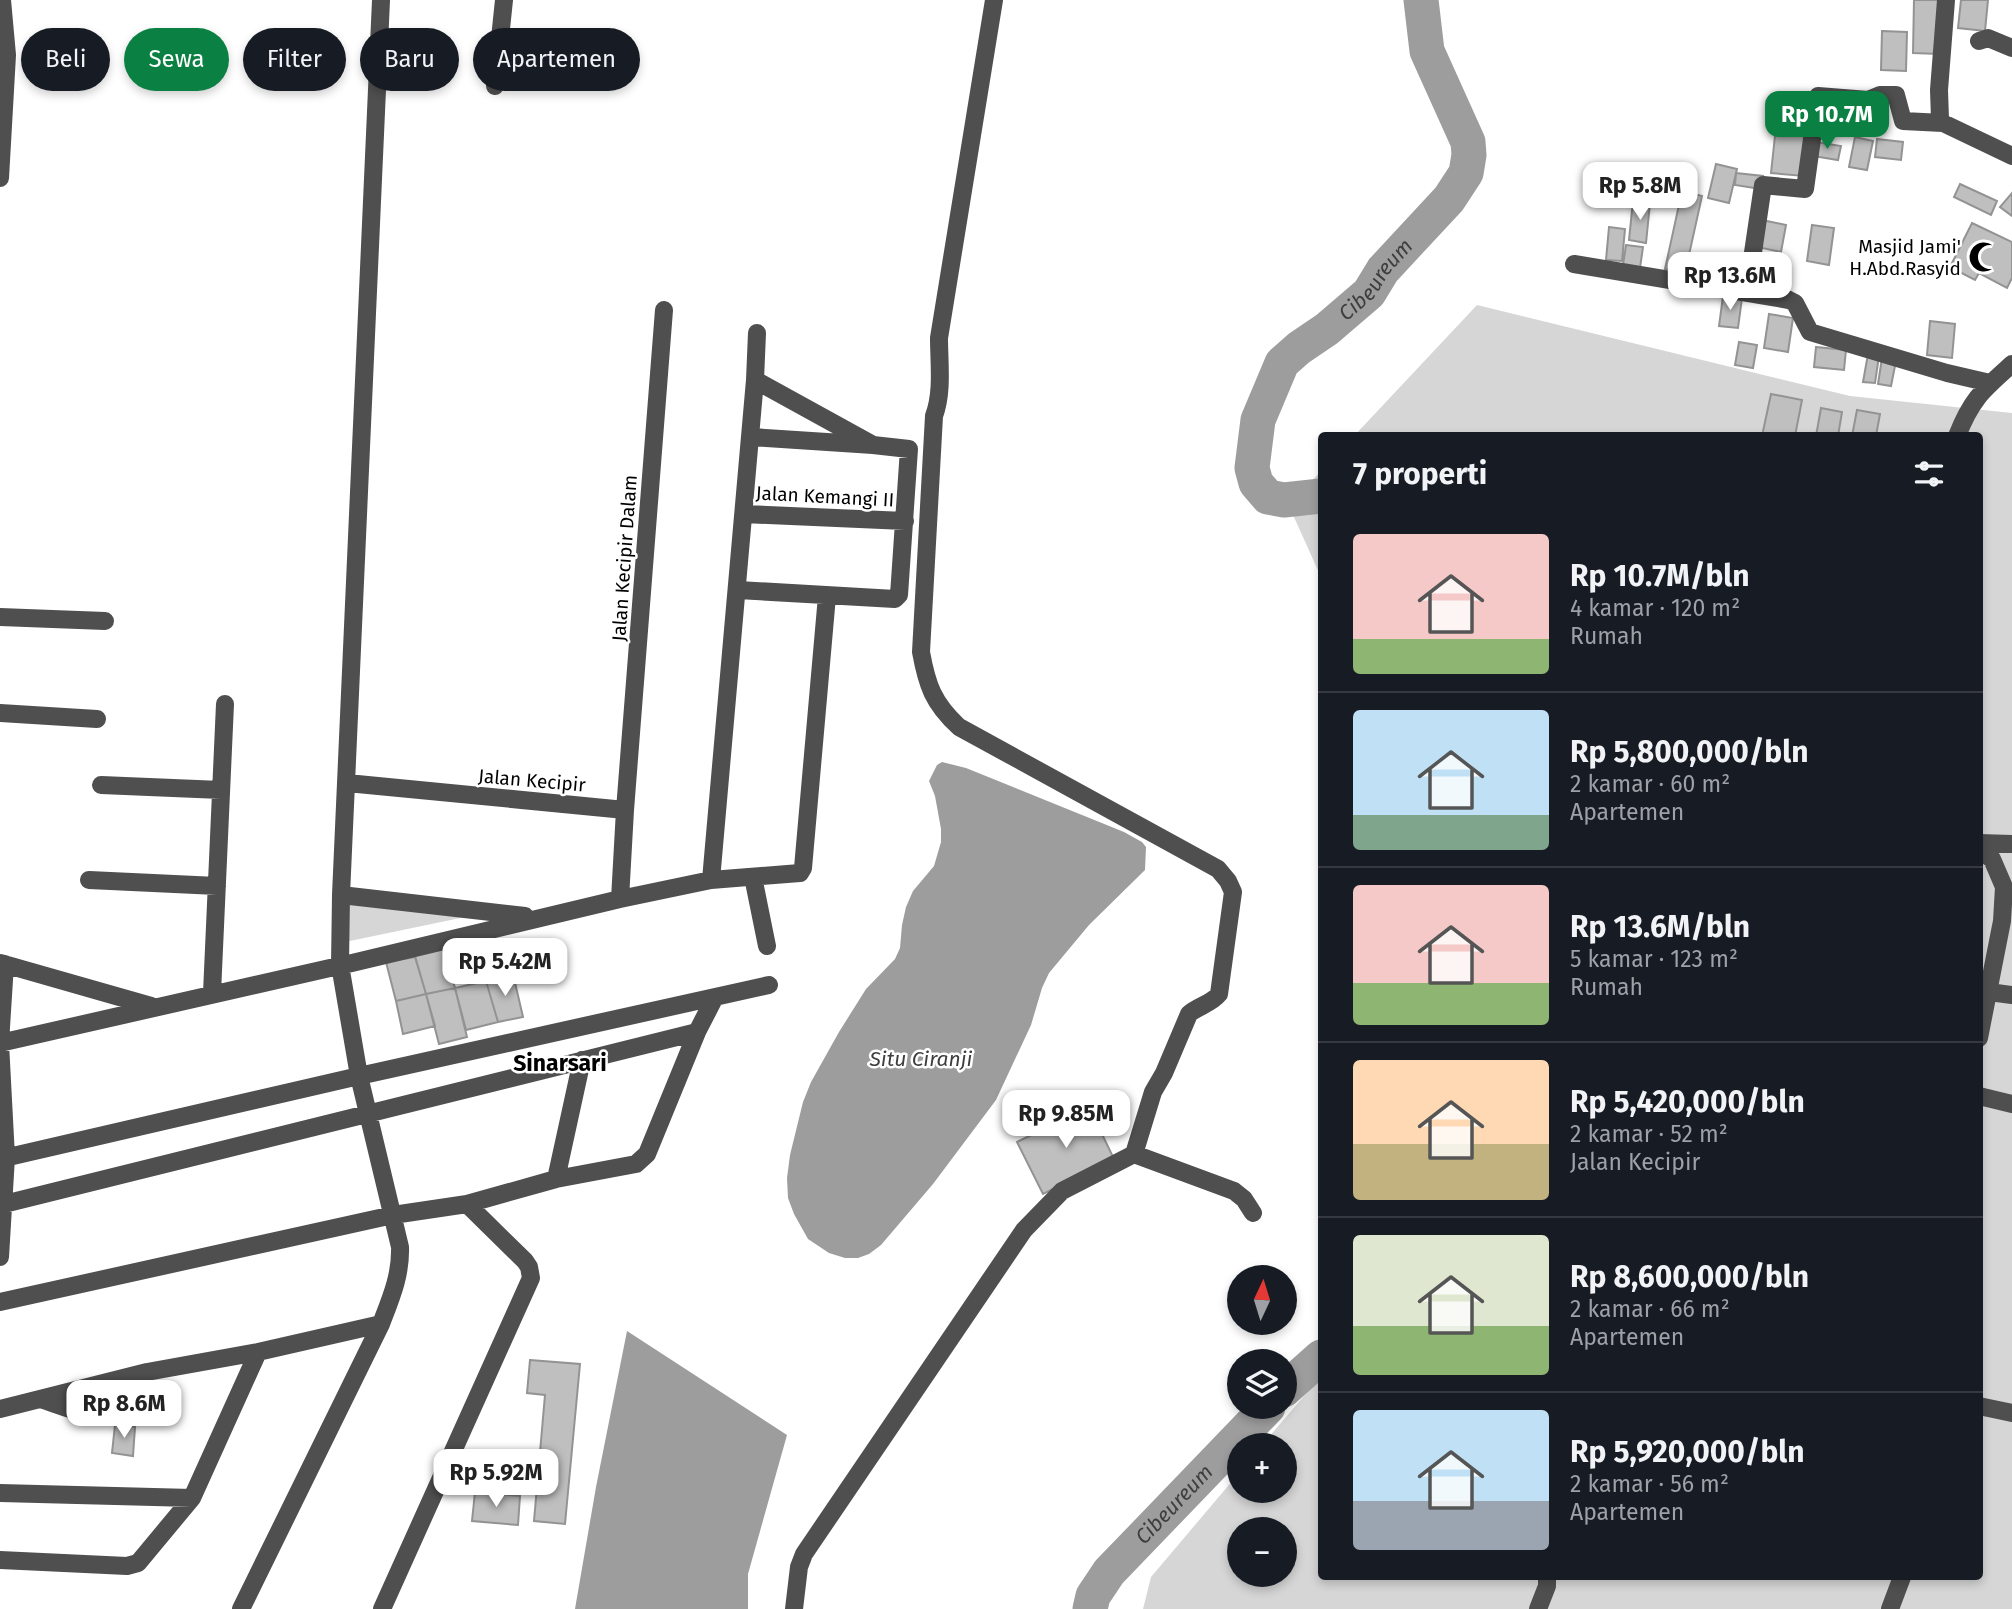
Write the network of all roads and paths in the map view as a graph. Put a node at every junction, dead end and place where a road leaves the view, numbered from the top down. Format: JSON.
{"nodes":[{"id":1,"x":2,"y":0,"type":"edge"},
{"id":2,"x":381,"y":0,"type":"edge"},
{"id":3,"x":504,"y":0,"type":"edge"},
{"id":4,"x":994,"y":0,"type":"edge"},
{"id":5,"x":1946,"y":0,"type":"edge"},
{"id":6,"x":501,"y":28,"type":"edge"},
{"id":7,"x":1979,"y":41,"type":"dead end"},
{"id":8,"x":2012,"y":48,"type":"edge"},
{"id":9,"x":1943,"y":123,"type":"junction"},
{"id":10,"x":2012,"y":156,"type":"edge"},
{"id":11,"x":0,"y":178,"type":"edge"},
{"id":12,"x":1574,"y":264,"type":"dead end"},
{"id":13,"x":1747,"y":293,"type":"junction"},
{"id":14,"x":664,"y":310,"type":"dead end"},
{"id":15,"x":757,"y":333,"type":"dead end"},
{"id":16,"x":2004,"y":375,"type":"edge"},
{"id":17,"x":755,"y":380,"type":"junction"},
{"id":18,"x":1959,"y":432,"type":"edge"},
{"id":19,"x":751,"y":437,"type":"junction"},
{"id":20,"x":873,"y":444,"type":"junction"},
{"id":21,"x":744,"y":514,"type":"junction"},
{"id":22,"x":905,"y":521,"type":"junction"},
{"id":23,"x":738,"y":590,"type":"junction"},
{"id":24,"x":827,"y":596,"type":"junction"},
{"id":25,"x":0,"y":617,"type":"edge"},
{"id":26,"x":105,"y":621,"type":"dead end"},
{"id":27,"x":226,"y":704,"type":"dead end"},
{"id":28,"x":0,"y":713,"type":"edge"},
{"id":29,"x":97,"y":719,"type":"dead end"},
{"id":30,"x":347,"y":783,"type":"junction"},
{"id":31,"x":101,"y":785,"type":"dead end"},
{"id":32,"x":221,"y":790,"type":"junction"},
{"id":33,"x":625,"y":810,"type":"junction"},
{"id":34,"x":1983,"y":843,"type":"edge"},
{"id":35,"x":2012,"y":844,"type":"edge"},
{"id":36,"x":1983,"y":853,"type":"edge"},
{"id":37,"x":753,"y":877,"type":"junction"},
{"id":38,"x":89,"y":880,"type":"dead end"},
{"id":39,"x":711,"y":880,"type":"junction"},
{"id":40,"x":217,"y":887,"type":"junction"},
{"id":41,"x":341,"y":895,"type":"junction"},
{"id":42,"x":620,"y":898,"type":"junction"},
{"id":43,"x":537,"y":918,"type":"junction"},
{"id":44,"x":2007,"y":922,"type":"edge"},
{"id":45,"x":767,"y":946,"type":"dead end"},
{"id":46,"x":2,"y":964,"type":"edge"},
{"id":47,"x":340,"y":965,"type":"junction"},
{"id":48,"x":769,"y":985,"type":"dead end"},
{"id":49,"x":1989,"y":992,"type":"junction"},
{"id":50,"x":212,"y":993,"type":"junction"},
{"id":51,"x":2012,"y":995,"type":"edge"},
{"id":52,"x":715,"y":997,"type":"junction"},
{"id":53,"x":155,"y":1007,"type":"junction"},
{"id":54,"x":1983,"y":1020,"type":"edge"},
{"id":55,"x":697,"y":1032,"type":"junction"},
{"id":56,"x":0,"y":1043,"type":"edge"},
{"id":57,"x":582,"y":1060,"type":"junction"},
{"id":58,"x":359,"y":1076,"type":"junction"},
{"id":59,"x":1983,"y":1097,"type":"edge"},
{"id":60,"x":2012,"y":1104,"type":"edge"},
{"id":61,"x":369,"y":1114,"type":"junction"},
{"id":62,"x":1134,"y":1153,"type":"junction"},
{"id":63,"x":3,"y":1158,"type":"edge"},
{"id":64,"x":556,"y":1179,"type":"junction"},
{"id":65,"x":1,"y":1204,"type":"edge"},
{"id":66,"x":467,"y":1204,"type":"junction"},
{"id":67,"x":1253,"y":1213,"type":"dead end"},
{"id":68,"x":393,"y":1215,"type":"junction"},
{"id":69,"x":0,"y":1257,"type":"edge"},
{"id":70,"x":0,"y":1302,"type":"edge"},
{"id":71,"x":381,"y":1325,"type":"junction"},
{"id":72,"x":258,"y":1352,"type":"junction"},
{"id":73,"x":147,"y":1372,"type":"junction"},
{"id":74,"x":40,"y":1399,"type":"junction"},
{"id":75,"x":1983,"y":1407,"type":"edge"},
{"id":76,"x":0,"y":1409,"type":"edge"},
{"id":77,"x":2012,"y":1413,"type":"edge"},
{"id":78,"x":0,"y":1493,"type":"edge"},
{"id":79,"x":192,"y":1498,"type":"junction"},
{"id":80,"x":0,"y":1560,"type":"edge"},
{"id":81,"x":1547,"y":1580,"type":"edge"},
{"id":82,"x":1901,"y":1580,"type":"edge"},
{"id":83,"x":241,"y":1609,"type":"edge"},
{"id":84,"x":382,"y":1609,"type":"edge"},
{"id":85,"x":794,"y":1609,"type":"edge"},
{"id":86,"x":1538,"y":1609,"type":"edge"},
{"id":87,"x":1890,"y":1609,"type":"edge"}],
"edges":[{"from":1,"to":11,"type":"street"},
{"from":2,"to":30,"type":"street"},
{"from":3,"to":6,"type":"street"},
{"from":4,"to":62,"type":"street"},
{"from":5,"to":9,"type":"street"},
{"from":7,"to":8,"type":"street"},
{"from":9,"to":10,"type":"street"},
{"from":9,"to":13,"type":"street"},
{"from":12,"to":13,"type":"street"},
{"from":13,"to":16,"type":"street"},
{"from":14,"to":33,"type":"street","name":"Jalan Kecipir Dalam"},
{"from":15,"to":17,"type":"street"},
{"from":16,"to":18,"type":"street"},
{"from":17,"to":19,"type":"street"},
{"from":17,"to":20,"type":"street"},
{"from":19,"to":20,"type":"street"},
{"from":19,"to":21,"type":"street"},
{"from":20,"to":22,"type":"street"},
{"from":21,"to":22,"type":"street","name":"Jalan Kemangi II"},
{"from":21,"to":23,"type":"street"},
{"from":22,"to":24,"type":"street"},
{"from":23,"to":24,"type":"street"},
{"from":23,"to":39,"type":"street"},
{"from":24,"to":37,"type":"street"},
{"from":25,"to":26,"type":"street"},
{"from":27,"to":32,"type":"street"},
{"from":28,"to":29,"type":"street"},
{"from":30,"to":33,"type":"street","name":"Jalan Kecipir"},
{"from":30,"to":41,"type":"street"},
{"from":31,"to":32,"type":"street"},
{"from":32,"to":40,"type":"street"},
{"from":33,"to":42,"type":"street"},
{"from":34,"to":35,"type":"street"},
{"from":36,"to":44,"type":"street"},
{"from":37,"to":39,"type":"street"},
{"from":37,"to":45,"type":"street"},
{"from":38,"to":40,"type":"street"},
{"from":39,"to":42,"type":"street"},
{"from":40,"to":50,"type":"street"},
{"from":41,"to":43,"type":"street"},
{"from":41,"to":47,"type":"street"},
{"from":42,"to":43,"type":"street"},
{"from":43,"to":47,"type":"street"},
{"from":44,"to":49,"type":"street"},
{"from":46,"to":53,"type":"street"},
{"from":46,"to":56,"type":"street"},
{"from":47,"to":50,"type":"street"},
{"from":47,"to":58,"type":"street"},
{"from":48,"to":52,"type":"street"},
{"from":49,"to":51,"type":"street"},
{"from":49,"to":54,"type":"street"},
{"from":50,"to":53,"type":"street"},
{"from":52,"to":55,"type":"street"},
{"from":52,"to":58,"type":"street"},
{"from":53,"to":56,"type":"street"},
{"from":55,"to":57,"type":"street"},
{"from":55,"to":64,"type":"street"},
{"from":56,"to":63,"type":"street"},
{"from":57,"to":61,"type":"street"},
{"from":57,"to":64,"type":"street"},
{"from":58,"to":61,"type":"street"},
{"from":58,"to":63,"type":"street"},
{"from":59,"to":60,"type":"street"},
{"from":61,"to":65,"type":"street"},
{"from":61,"to":68,"type":"street"},
{"from":62,"to":67,"type":"street"},
{"from":62,"to":85,"type":"street"},
{"from":63,"to":65,"type":"street"},
{"from":64,"to":66,"type":"street"},
{"from":65,"to":69,"type":"street"},
{"from":66,"to":68,"type":"street"},
{"from":66,"to":84,"type":"street"},
{"from":68,"to":70,"type":"street"},
{"from":68,"to":71,"type":"street"},
{"from":71,"to":72,"type":"street"},
{"from":71,"to":83,"type":"street"},
{"from":72,"to":73,"type":"street"},
{"from":72,"to":79,"type":"street"},
{"from":73,"to":74,"type":"street"},
{"from":73,"to":74,"type":"street"},
{"from":74,"to":76,"type":"street"},
{"from":75,"to":77,"type":"street"},
{"from":78,"to":79,"type":"street"},
{"from":79,"to":80,"type":"street"},
{"from":81,"to":86,"type":"street"},
{"from":82,"to":87,"type":"street"}]}
